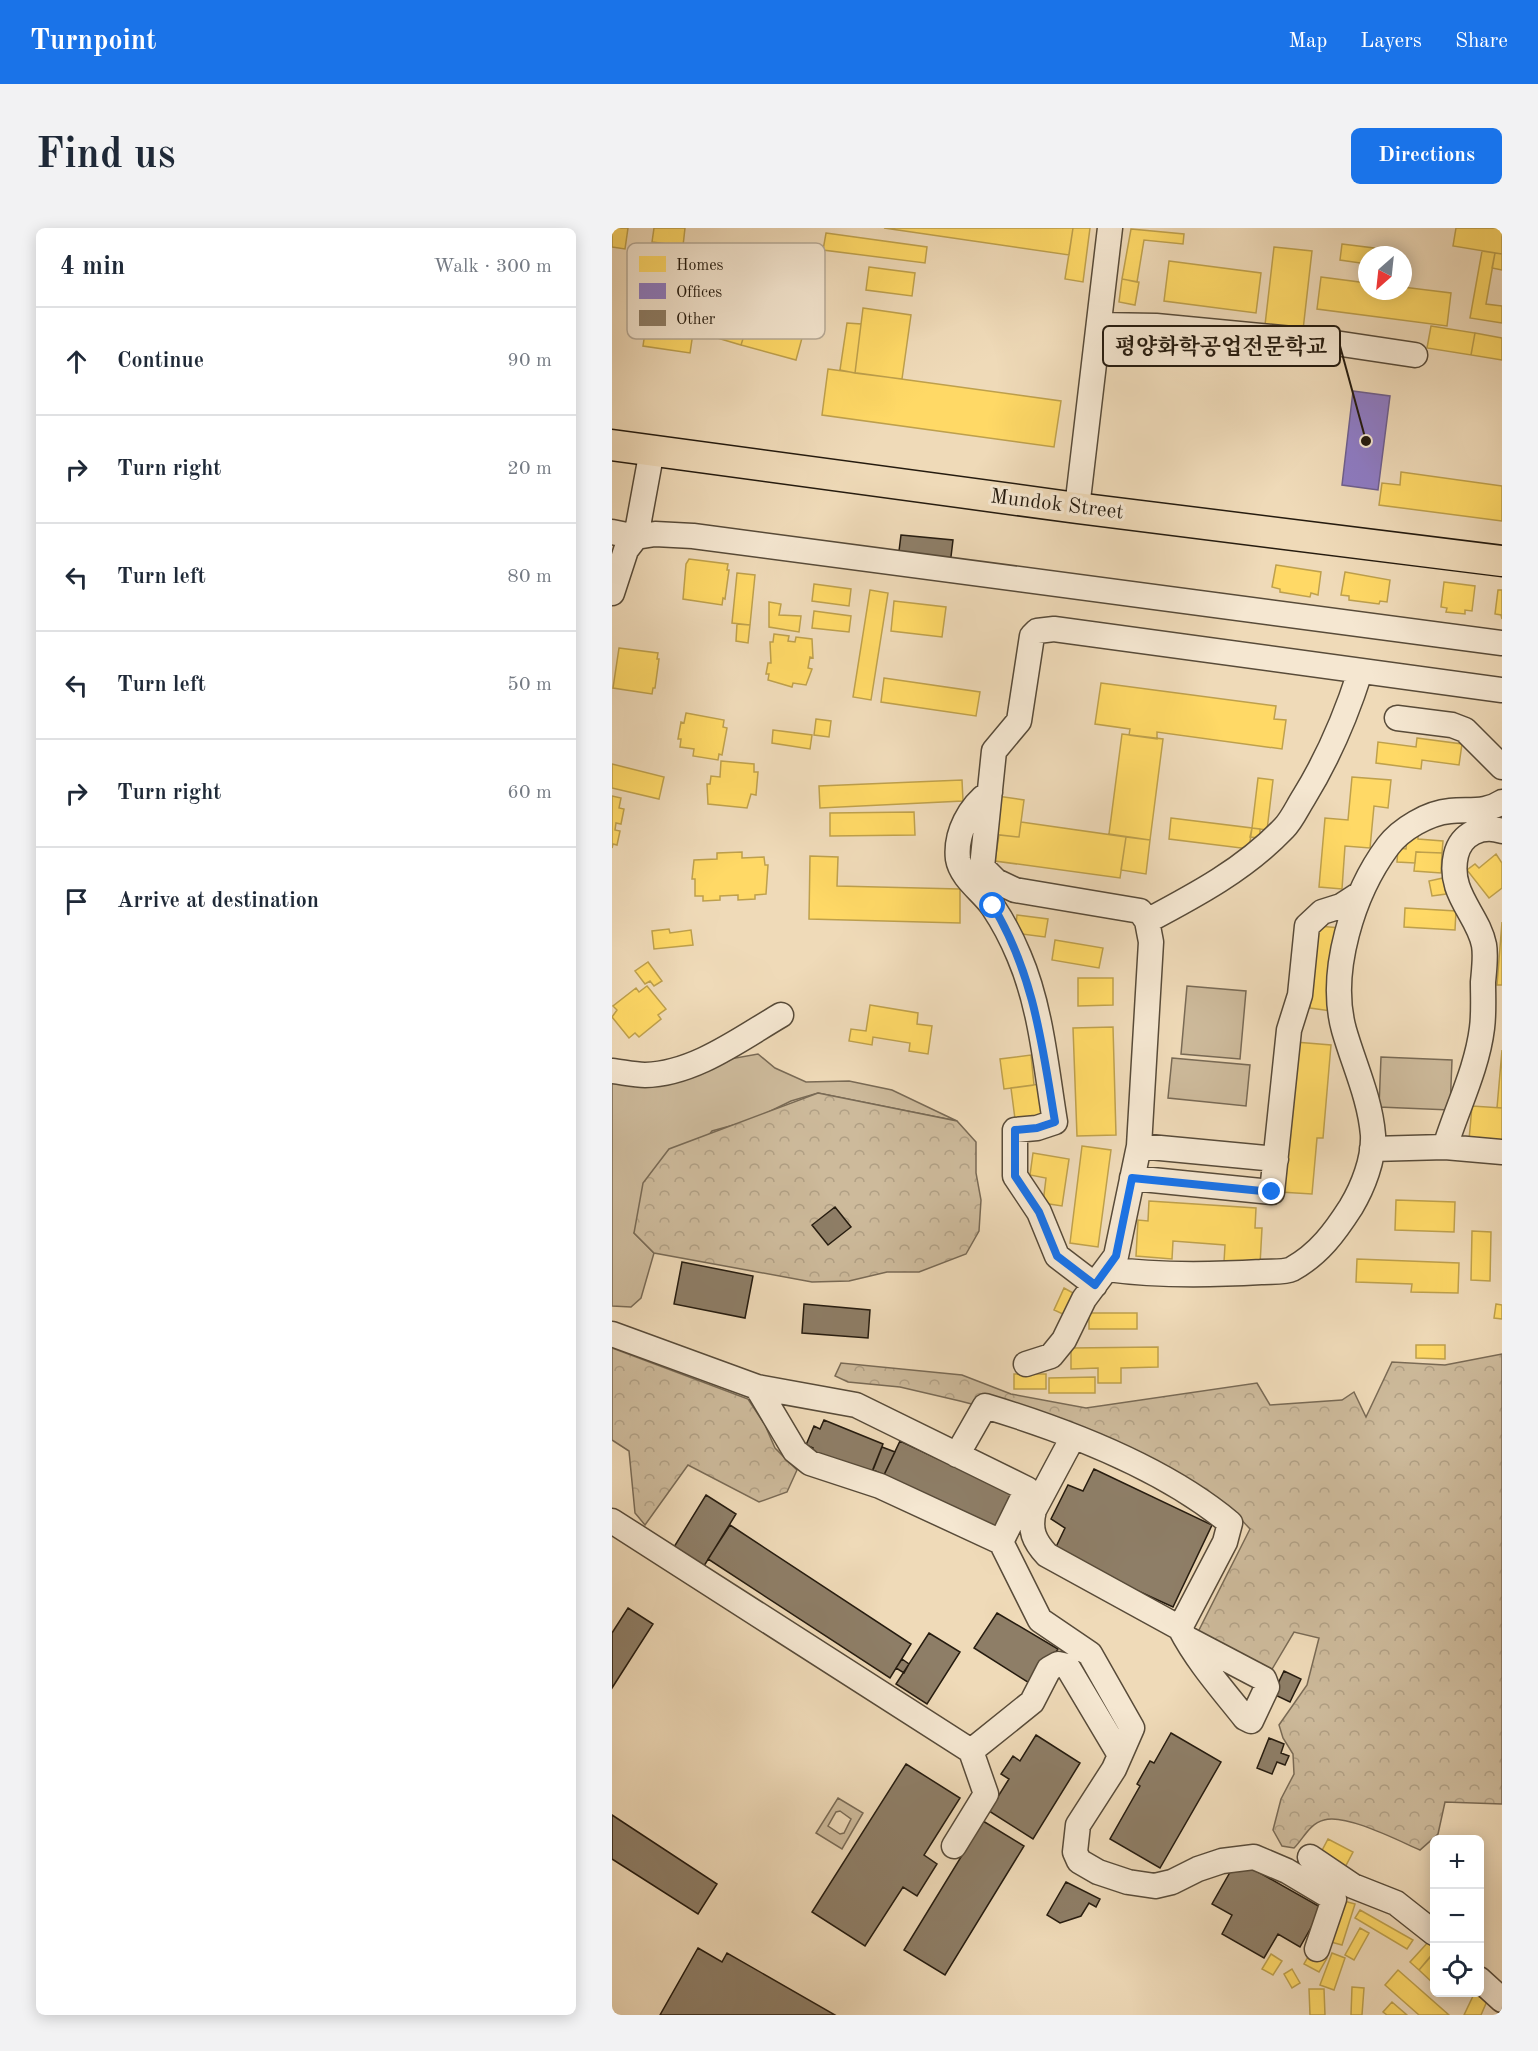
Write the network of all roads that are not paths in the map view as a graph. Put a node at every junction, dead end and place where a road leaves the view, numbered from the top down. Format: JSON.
{"nodes":[{"id":1,"x":1110,"y":228,"type":"edge"},
{"id":2,"x":1099,"y":325,"type":"junction"},
{"id":3,"x":1414,"y":355,"type":"dead end"},
{"id":4,"x":612,"y":445,"type":"edge"},
{"id":5,"x":652,"y":450,"type":"junction"},
{"id":6,"x":1077,"y":508,"type":"junction"},
{"id":7,"x":612,"y":532,"type":"edge"},
{"id":8,"x":636,"y":537,"type":"junction"},
{"id":9,"x":1502,"y":561,"type":"edge"},
{"id":10,"x":612,"y":593,"type":"edge"},
{"id":11,"x":1502,"y":643,"type":"edge"},
{"id":12,"x":1360,"y":672,"type":"junction"},
{"id":13,"x":1502,"y":690,"type":"edge"},
{"id":14,"x":1396,"y":718,"type":"dead end"},
{"id":15,"x":1502,"y":767,"type":"edge"},
{"id":16,"x":990,"y":792,"type":"junction"},
{"id":17,"x":1502,"y":802,"type":"edge"},
{"id":18,"x":1502,"y":831,"type":"edge"},
{"id":19,"x":1361,"y":893,"type":"junction"},
{"id":20,"x":1147,"y":921,"type":"junction"},
{"id":21,"x":781,"y":1015,"type":"dead end"},
{"id":22,"x":612,"y":1071,"type":"edge"},
{"id":23,"x":1138,"y":1146,"type":"junction"},
{"id":24,"x":1445,"y":1147,"type":"junction"},
{"id":25,"x":1372,"y":1149,"type":"junction"},
{"id":26,"x":1502,"y":1152,"type":"edge"},
{"id":27,"x":1276,"y":1159,"type":"junction"},
{"id":28,"x":1132,"y":1178,"type":"junction"},
{"id":29,"x":1101,"y":1277,"type":"junction"},
{"id":30,"x":612,"y":1334,"type":"edge"},
{"id":31,"x":1026,"y":1364,"type":"dead end"},
{"id":32,"x":757,"y":1387,"type":"junction"},
{"id":33,"x":1073,"y":1437,"type":"junction"},
{"id":34,"x":957,"y":1455,"type":"junction"},
{"id":35,"x":612,"y":1521,"type":"edge"},
{"id":36,"x":1001,"y":1542,"type":"junction"},
{"id":37,"x":971,"y":1751,"type":"junction"},
{"id":38,"x":1120,"y":1755,"type":"junction"},
{"id":39,"x":954,"y":1846,"type":"dead end"},
{"id":40,"x":1310,"y":1857,"type":"dead end"},
{"id":41,"x":1430,"y":1930,"type":"edge"},
{"id":42,"x":1317,"y":1949,"type":"dead end"},
{"id":43,"x":1484,"y":1984,"type":"edge"},
{"id":44,"x":1502,"y":2000,"type":"edge"}],
"edges":[{"from":1,"to":2,"type":"street"},
{"from":2,"to":3,"type":"street"},
{"from":2,"to":6,"type":"street"},
{"from":4,"to":5,"type":"main road","name":"Mundok Street"},
{"from":5,"to":6,"type":"main road","name":"Mundok Street"},
{"from":5,"to":8,"type":"street"},
{"from":6,"to":9,"type":"main road","name":"Mundok Street"},
{"from":7,"to":8,"type":"street"},
{"from":8,"to":10,"type":"street"},
{"from":8,"to":11,"type":"street"},
{"from":12,"to":13,"type":"street"},
{"from":12,"to":16,"type":"street"},
{"from":12,"to":20,"type":"street"},
{"from":14,"to":15,"type":"street"},
{"from":16,"to":20,"type":"street"},
{"from":16,"to":29,"type":"street"},
{"from":17,"to":19,"type":"street"},
{"from":18,"to":24,"type":"street"},
{"from":19,"to":25,"type":"street"},
{"from":19,"to":27,"type":"street"},
{"from":20,"to":23,"type":"street"},
{"from":21,"to":22,"type":"street"},
{"from":23,"to":27,"type":"street"},
{"from":23,"to":28,"type":"street"},
{"from":24,"to":25,"type":"street"},
{"from":24,"to":26,"type":"street"},
{"from":25,"to":29,"type":"street"},
{"from":27,"to":28,"type":"street"},
{"from":28,"to":29,"type":"street"},
{"from":29,"to":31,"type":"street"},
{"from":30,"to":32,"type":"street"},
{"from":32,"to":34,"type":"street"},
{"from":32,"to":36,"type":"street"},
{"from":33,"to":33,"type":"street"},
{"from":33,"to":34,"type":"street"},
{"from":34,"to":36,"type":"street"},
{"from":35,"to":37,"type":"street"},
{"from":36,"to":38,"type":"street"},
{"from":37,"to":38,"type":"street"},
{"from":37,"to":39,"type":"street"},
{"from":38,"to":42,"type":"street"},
{"from":40,"to":41,"type":"street"},
{"from":43,"to":44,"type":"street"}]}
